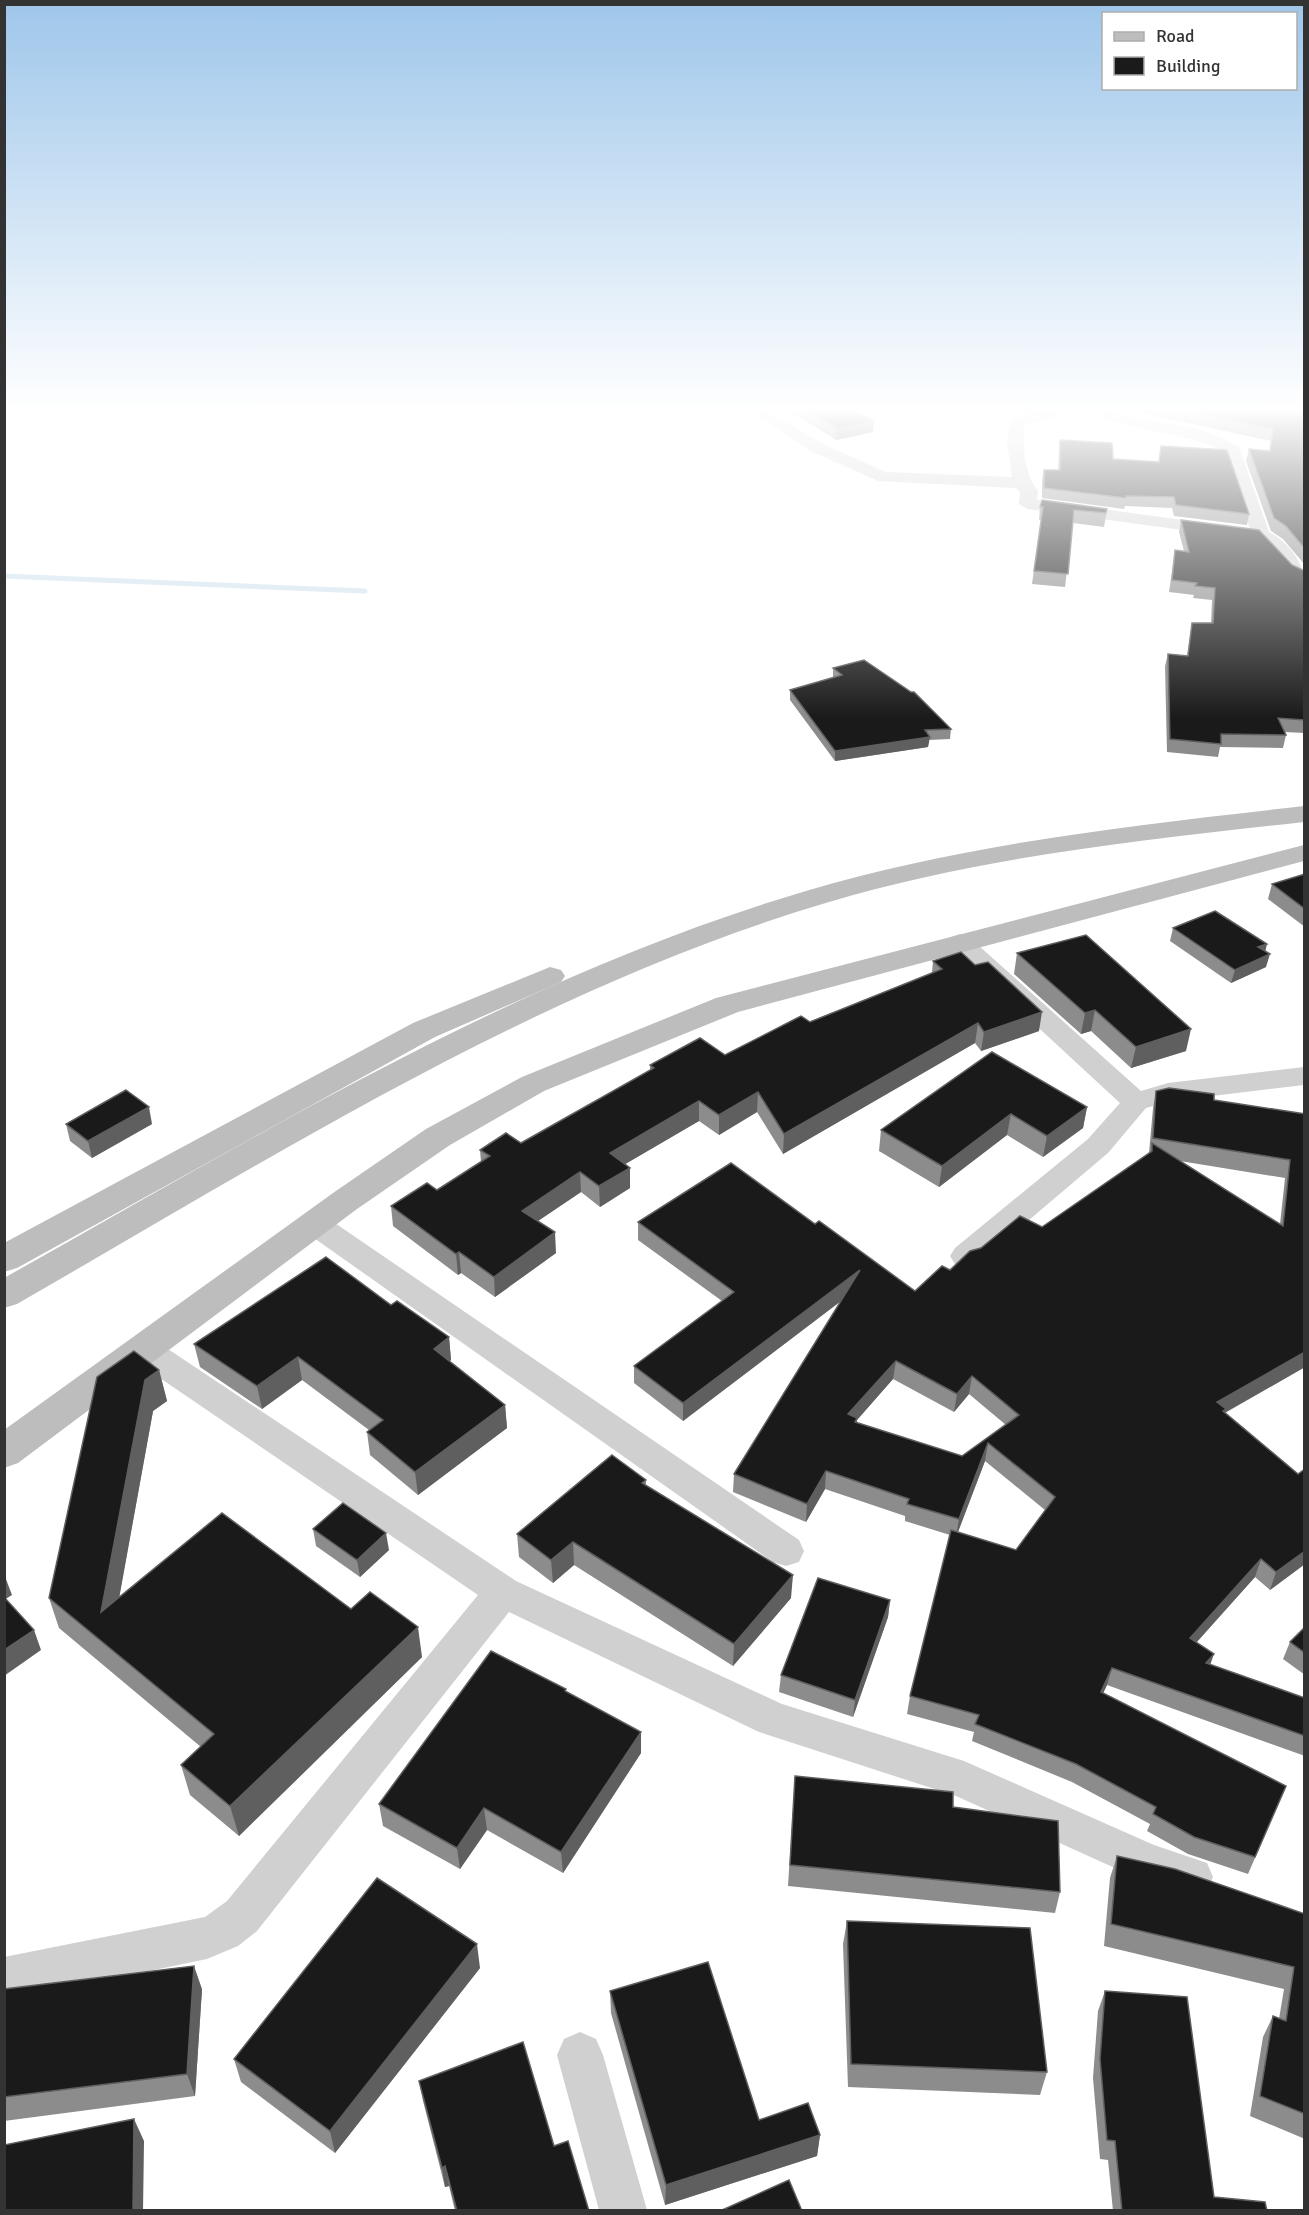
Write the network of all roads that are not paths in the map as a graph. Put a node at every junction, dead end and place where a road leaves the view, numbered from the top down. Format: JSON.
{"nodes":[{"id":1,"x":1083,"y":511,"type":"edge"},
{"id":2,"x":1253,"y":511,"type":"edge"},
{"id":3,"x":1261,"y":535,"type":"junction"},
{"id":4,"x":1305,"y":576,"type":"edge"},
{"id":5,"x":1305,"y":799,"type":"edge"},
{"id":6,"x":1305,"y":814,"type":"edge"},
{"id":7,"x":1305,"y":853,"type":"edge"},
{"id":8,"x":960,"y":942,"type":"junction"},
{"id":9,"x":1305,"y":1076,"type":"edge"},
{"id":10,"x":1136,"y":1102,"type":"junction"},
{"id":11,"x":315,"y":1224,"type":"junction"},
{"id":12,"x":966,"y":1256,"type":"edge"},
{"id":13,"x":4,"y":1259,"type":"edge"},
{"id":14,"x":4,"y":1295,"type":"edge"},
{"id":15,"x":144,"y":1350,"type":"junction"},
{"id":16,"x":4,"y":1452,"type":"edge"},
{"id":17,"x":786,"y":1551,"type":"dead end"},
{"id":18,"x":503,"y":1592,"type":"junction"},
{"id":19,"x":1226,"y":1889,"type":"edge"},
{"id":20,"x":4,"y":1979,"type":"edge"},
{"id":21,"x":580,"y":2055,"type":"dead end"},
{"id":22,"x":623,"y":2211,"type":"edge"}],
"edges":[{"from":1,"to":3,"type":"street"},
{"from":2,"to":3,"type":"street"},
{"from":3,"to":4,"type":"street"},
{"from":5,"to":13,"type":"main road"},
{"from":6,"to":14,"type":"main road"},
{"from":7,"to":8,"type":"main road"},
{"from":8,"to":10,"type":"street"},
{"from":8,"to":11,"type":"main road"},
{"from":9,"to":10,"type":"street"},
{"from":10,"to":12,"type":"street"},
{"from":11,"to":15,"type":"main road"},
{"from":11,"to":17,"type":"street"},
{"from":15,"to":16,"type":"main road"},
{"from":15,"to":18,"type":"street"},
{"from":18,"to":19,"type":"street"},
{"from":18,"to":20,"type":"street"},
{"from":21,"to":22,"type":"street"}]}
